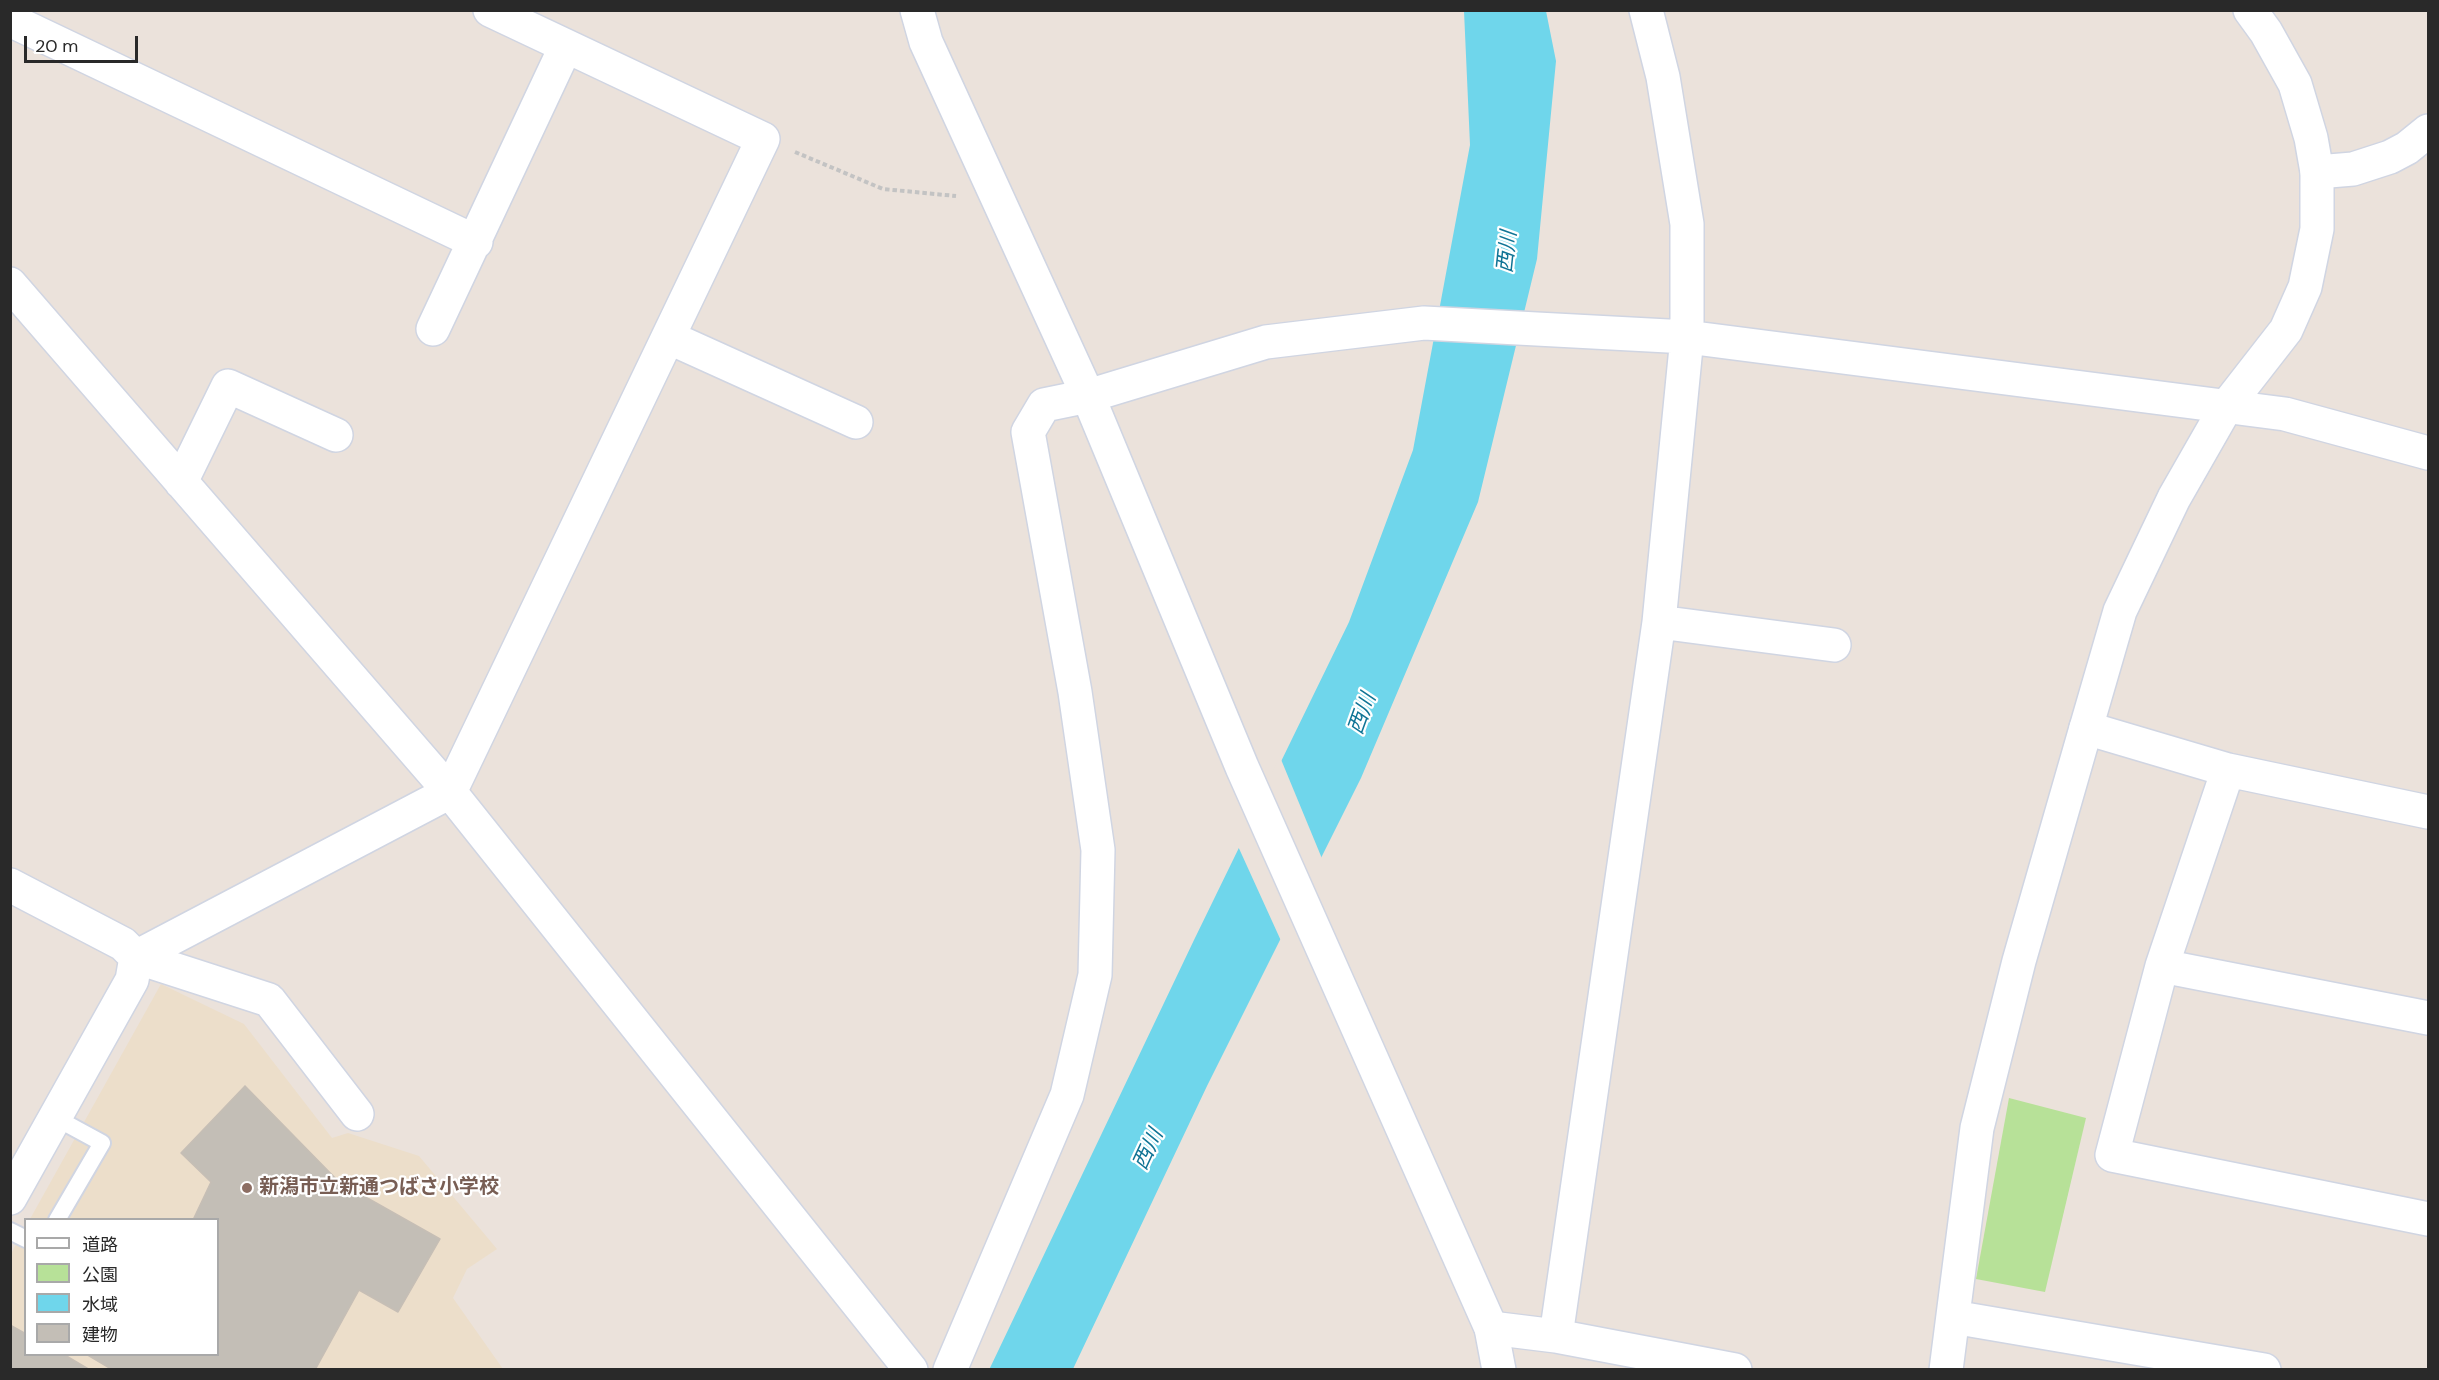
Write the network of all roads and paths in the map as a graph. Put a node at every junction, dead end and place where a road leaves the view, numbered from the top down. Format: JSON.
{"nodes":[{"id":1,"x":490,"y":10,"type":"edge"},
{"id":2,"x":917,"y":10,"type":"edge"},
{"id":3,"x":1646,"y":10,"type":"edge"},
{"id":4,"x":2250,"y":10,"type":"edge"},
{"id":5,"x":10,"y":20,"type":"edge"},
{"id":6,"x":566,"y":46,"type":"junction"},
{"id":7,"x":2428,"y":131,"type":"edge"},
{"id":8,"x":763,"y":139,"type":"junction"},
{"id":9,"x":2317,"y":172,"type":"junction"},
{"id":10,"x":999,"y":199,"type":"junction"},
{"id":11,"x":476,"y":242,"type":"junction"},
{"id":12,"x":10,"y":284,"type":"edge"},
{"id":13,"x":433,"y":329,"type":"dead end"},
{"id":14,"x":668,"y":337,"type":"junction"},
{"id":15,"x":1687,"y":337,"type":"junction"},
{"id":16,"x":1088,"y":396,"type":"junction"},
{"id":17,"x":2226,"y":407,"type":"junction"},
{"id":18,"x":856,"y":422,"type":"dead end"},
{"id":19,"x":336,"y":435,"type":"dead end"},
{"id":20,"x":2428,"y":453,"type":"edge"},
{"id":21,"x":181,"y":482,"type":"junction"},
{"id":22,"x":1659,"y":622,"type":"junction"},
{"id":23,"x":1834,"y":645,"type":"dead end"},
{"id":24,"x":2086,"y":728,"type":"junction"},
{"id":25,"x":2228,"y":770,"type":"junction"},
{"id":26,"x":450,"y":792,"type":"junction"},
{"id":27,"x":2428,"y":812,"type":"edge"},
{"id":28,"x":10,"y":885,"type":"edge"},
{"id":29,"x":136,"y":957,"type":"junction"},
{"id":30,"x":2162,"y":966,"type":"junction"},
{"id":31,"x":2428,"y":1018,"type":"edge"},
{"id":32,"x":357,"y":1114,"type":"dead end"},
{"id":33,"x":56,"y":1118,"type":"junction"},
{"id":34,"x":10,"y":1198,"type":"edge"},
{"id":35,"x":58,"y":1218,"type":"edge"},
{"id":36,"x":2428,"y":1219,"type":"edge"},
{"id":37,"x":10,"y":1231,"type":"edge"},
{"id":38,"x":24,"y":1238,"type":"edge"},
{"id":39,"x":1953,"y":1317,"type":"junction"},
{"id":40,"x":1491,"y":1328,"type":"junction"},
{"id":41,"x":1556,"y":1336,"type":"junction"},
{"id":42,"x":2263,"y":1369,"type":"edge"},
{"id":43,"x":911,"y":1370,"type":"edge"},
{"id":44,"x":950,"y":1370,"type":"edge"},
{"id":45,"x":1499,"y":1370,"type":"edge"},
{"id":46,"x":1735,"y":1370,"type":"edge"},
{"id":47,"x":1946,"y":1370,"type":"edge"}],
"edges":[{"from":1,"to":6,"type":"street"},
{"from":2,"to":10,"type":"street"},
{"from":3,"to":15,"type":"street"},
{"from":4,"to":9,"type":"street"},
{"from":5,"to":11,"type":"street"},
{"from":6,"to":8,"type":"street"},
{"from":6,"to":11,"type":"street"},
{"from":7,"to":9,"type":"street"},
{"from":8,"to":10,"type":"path"},
{"from":8,"to":14,"type":"street"},
{"from":9,"to":17,"type":"street"},
{"from":10,"to":16,"type":"street"},
{"from":11,"to":13,"type":"street"},
{"from":12,"to":21,"type":"street"},
{"from":14,"to":18,"type":"street"},
{"from":14,"to":26,"type":"street"},
{"from":15,"to":16,"type":"street"},
{"from":15,"to":17,"type":"street"},
{"from":15,"to":22,"type":"street"},
{"from":16,"to":40,"type":"street"},
{"from":16,"to":44,"type":"street"},
{"from":17,"to":20,"type":"street"},
{"from":17,"to":24,"type":"street"},
{"from":19,"to":21,"type":"street"},
{"from":21,"to":26,"type":"street"},
{"from":22,"to":23,"type":"street"},
{"from":22,"to":41,"type":"street"},
{"from":24,"to":25,"type":"street"},
{"from":24,"to":39,"type":"street"},
{"from":25,"to":27,"type":"street"},
{"from":25,"to":30,"type":"street"},
{"from":26,"to":29,"type":"street"},
{"from":26,"to":43,"type":"street"},
{"from":28,"to":29,"type":"street"},
{"from":29,"to":32,"type":"street"},
{"from":29,"to":33,"type":"street"},
{"from":30,"to":31,"type":"street"},
{"from":30,"to":36,"type":"street"},
{"from":33,"to":34,"type":"street"},
{"from":33,"to":35,"type":"lane"},
{"from":37,"to":38,"type":"lane"},
{"from":39,"to":42,"type":"street"},
{"from":39,"to":47,"type":"street"},
{"from":40,"to":41,"type":"street"},
{"from":40,"to":45,"type":"street"},
{"from":41,"to":46,"type":"street"}]}
